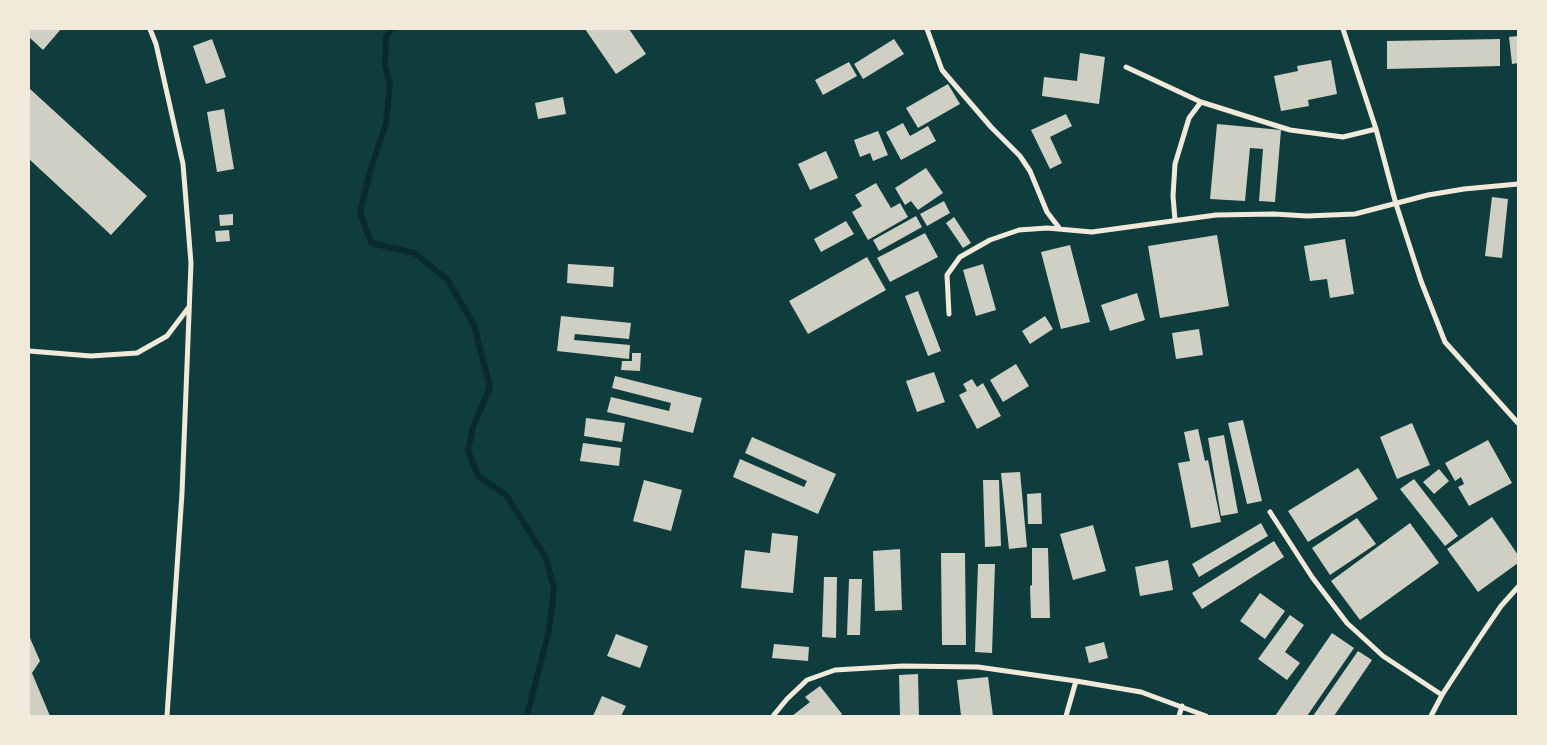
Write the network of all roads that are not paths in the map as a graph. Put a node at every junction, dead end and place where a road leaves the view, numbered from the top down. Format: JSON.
{"nodes":[{"id":1,"x":150,"y":29,"type":"edge"},
{"id":2,"x":927,"y":29,"type":"edge"},
{"id":3,"x":1342,"y":29,"type":"edge"},
{"id":4,"x":1126,"y":67,"type":"dead end"},
{"id":5,"x":1201,"y":102,"type":"junction"},
{"id":6,"x":1376,"y":129,"type":"junction"},
{"id":7,"x":1518,"y":184,"type":"edge"},
{"id":8,"x":1396,"y":204,"type":"junction"},
{"id":9,"x":1175,"y":220,"type":"junction"},
{"id":10,"x":1060,"y":229,"type":"junction"},
{"id":11,"x":189,"y":308,"type":"junction"},
{"id":12,"x":949,"y":314,"type":"dead end"},
{"id":13,"x":29,"y":351,"type":"edge"},
{"id":14,"x":1518,"y":423,"type":"edge"},
{"id":15,"x":1270,"y":512,"type":"dead end"},
{"id":16,"x":1518,"y":586,"type":"edge"},
{"id":17,"x":1076,"y":681,"type":"junction"},
{"id":18,"x":1442,"y":695,"type":"junction"},
{"id":19,"x":1182,"y":706,"type":"junction"},
{"id":20,"x":166,"y":716,"type":"edge"},
{"id":21,"x":773,"y":716,"type":"edge"},
{"id":22,"x":1066,"y":716,"type":"edge"},
{"id":23,"x":1179,"y":716,"type":"edge"},
{"id":24,"x":1206,"y":716,"type":"edge"},
{"id":25,"x":1431,"y":716,"type":"edge"}],
"edges":[{"from":1,"to":11,"type":"street"},
{"from":2,"to":10,"type":"street"},
{"from":3,"to":6,"type":"street"},
{"from":4,"to":5,"type":"street"},
{"from":5,"to":6,"type":"street"},
{"from":5,"to":9,"type":"street"},
{"from":6,"to":8,"type":"street"},
{"from":7,"to":8,"type":"street"},
{"from":8,"to":9,"type":"street"},
{"from":8,"to":14,"type":"street"},
{"from":9,"to":10,"type":"street"},
{"from":10,"to":12,"type":"street"},
{"from":11,"to":13,"type":"street"},
{"from":11,"to":20,"type":"street"},
{"from":15,"to":18,"type":"street"},
{"from":16,"to":18,"type":"street"},
{"from":17,"to":19,"type":"street"},
{"from":17,"to":21,"type":"street"},
{"from":17,"to":22,"type":"street"},
{"from":18,"to":25,"type":"street"},
{"from":19,"to":23,"type":"street"},
{"from":19,"to":24,"type":"street"}]}
